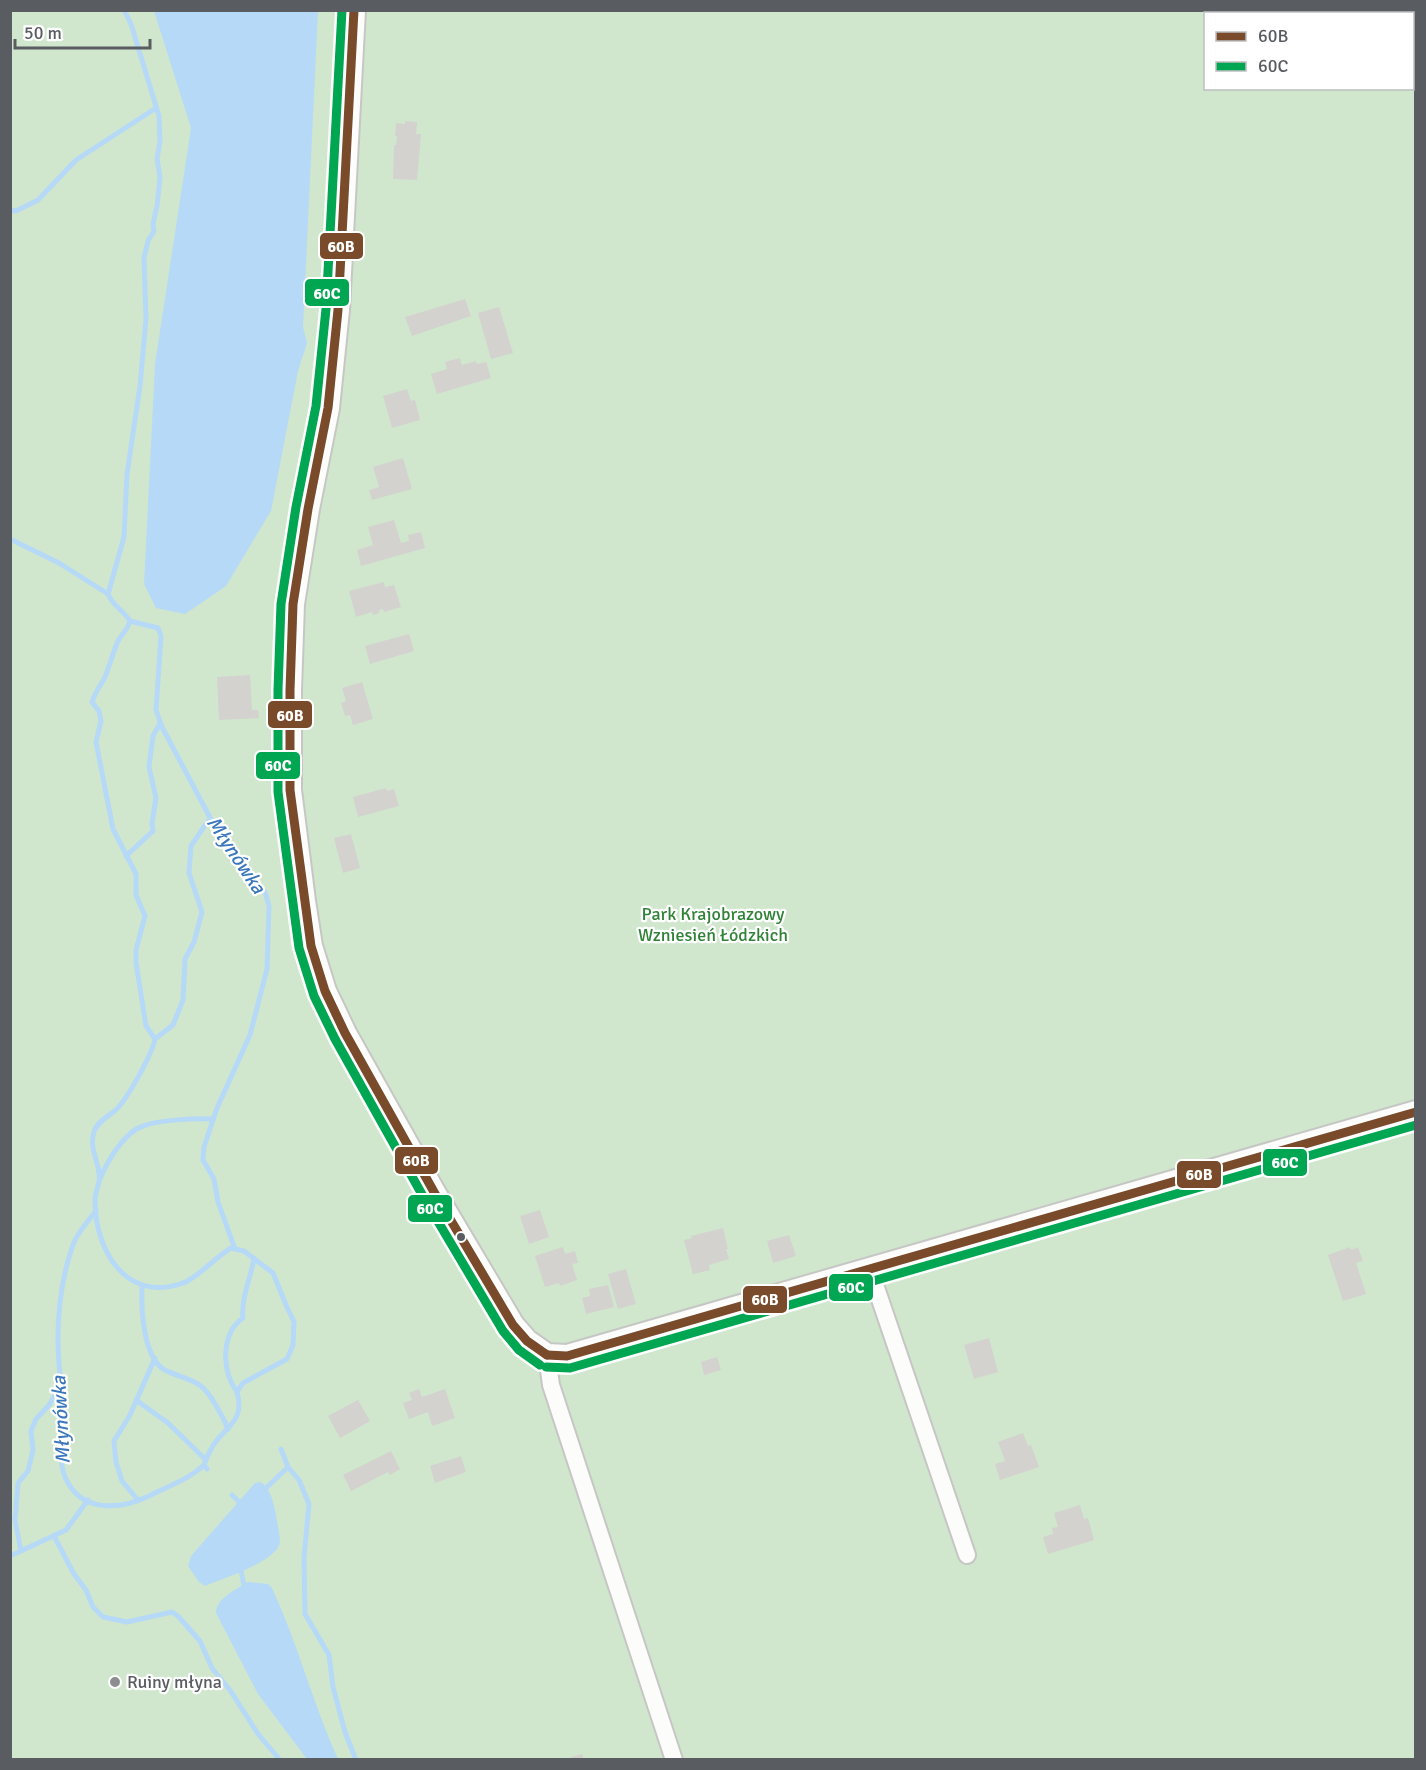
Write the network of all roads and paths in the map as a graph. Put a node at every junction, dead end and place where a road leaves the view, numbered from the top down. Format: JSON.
{"nodes":[{"id":1,"x":354,"y":10,"type":"edge"},
{"id":2,"x":1416,"y":1112,"type":"edge"},
{"id":3,"x":870,"y":1270,"type":"junction"},
{"id":4,"x":547,"y":1355,"type":"junction"},
{"id":5,"x":967,"y":1555,"type":"dead end"},
{"id":6,"x":674,"y":1760,"type":"edge"}],
"edges":[{"from":1,"to":4,"type":"street"},
{"from":2,"to":3,"type":"street"},
{"from":3,"to":4,"type":"street"},
{"from":3,"to":5,"type":"street"},
{"from":4,"to":6,"type":"street"}]}
